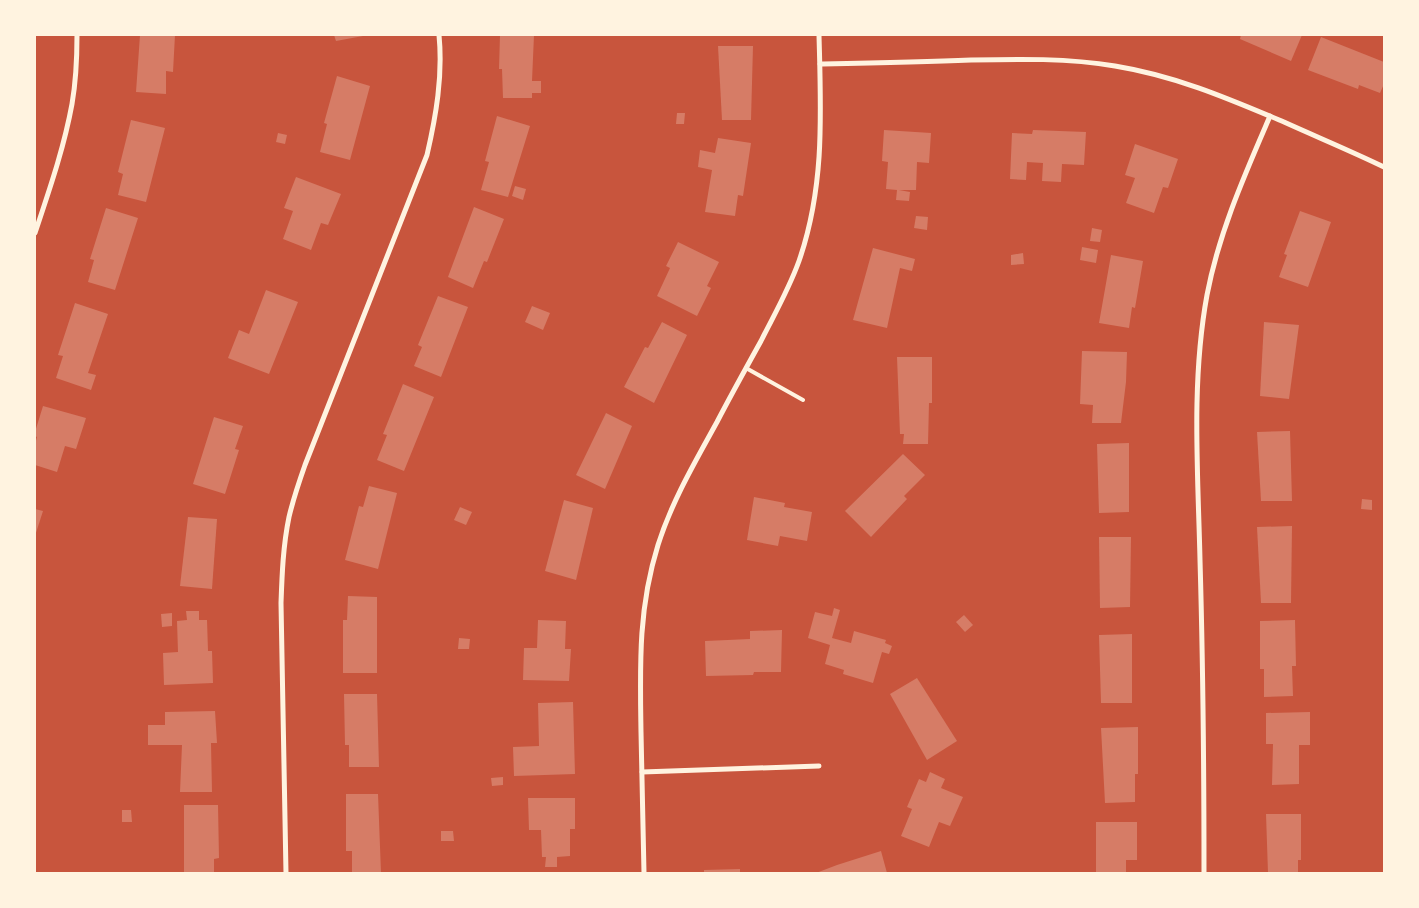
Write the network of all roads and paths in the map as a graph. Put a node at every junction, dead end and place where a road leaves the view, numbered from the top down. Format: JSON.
{"nodes":[{"id":1,"x":77,"y":35,"type":"edge"},
{"id":2,"x":439,"y":35,"type":"edge"},
{"id":3,"x":819,"y":35,"type":"edge"},
{"id":4,"x":820,"y":64,"type":"junction"},
{"id":5,"x":1270,"y":116,"type":"junction"},
{"id":6,"x":1384,"y":167,"type":"edge"},
{"id":7,"x":35,"y":233,"type":"edge"},
{"id":8,"x":746,"y":368,"type":"junction"},
{"id":9,"x":803,"y":400,"type":"dead end"},
{"id":10,"x":819,"y":766,"type":"dead end"},
{"id":11,"x":642,"y":772,"type":"junction"},
{"id":12,"x":286,"y":873,"type":"edge"},
{"id":13,"x":644,"y":873,"type":"edge"},
{"id":14,"x":1204,"y":873,"type":"edge"}],
"edges":[{"from":1,"to":7,"type":"street"},
{"from":2,"to":12,"type":"street"},
{"from":3,"to":4,"type":"street"},
{"from":4,"to":5,"type":"street"},
{"from":4,"to":8,"type":"street"},
{"from":5,"to":6,"type":"street"},
{"from":5,"to":14,"type":"street"},
{"from":8,"to":9,"type":"lane"},
{"from":8,"to":11,"type":"street"},
{"from":10,"to":11,"type":"street"},
{"from":11,"to":13,"type":"street"}]}
